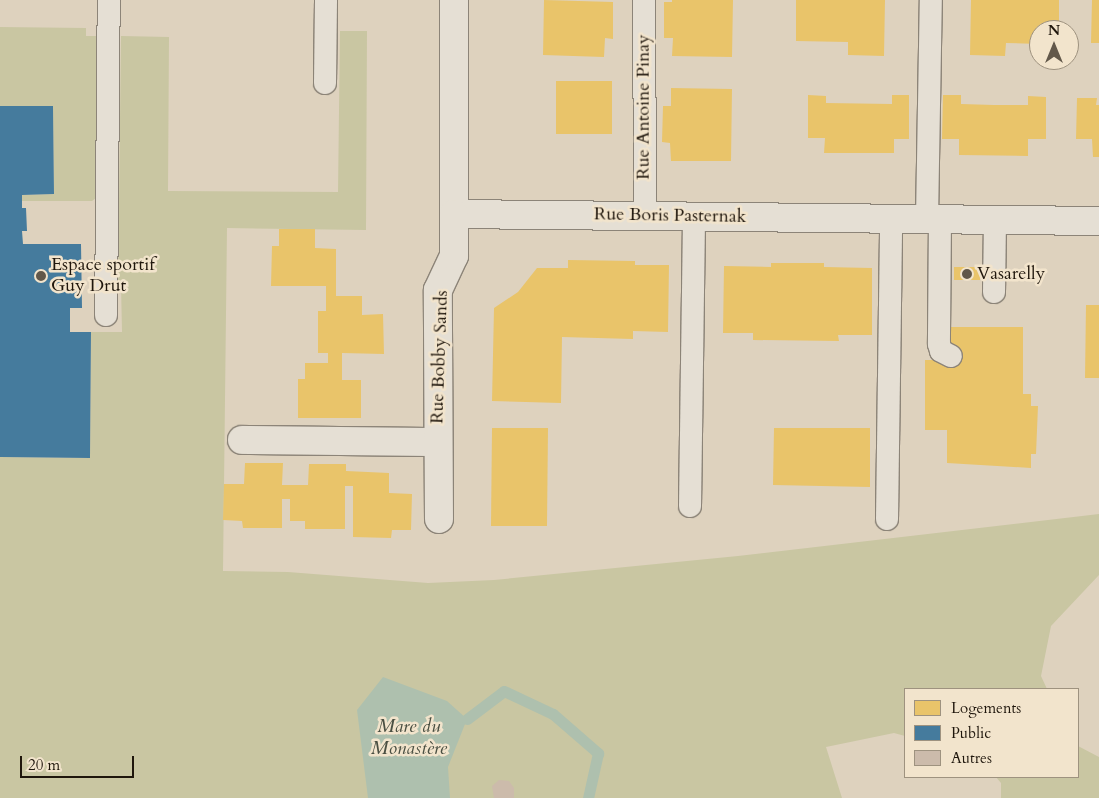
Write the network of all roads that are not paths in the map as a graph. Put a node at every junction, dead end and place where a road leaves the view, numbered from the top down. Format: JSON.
{"nodes":[{"id":1,"x":109,"y":0,"type":"edge"},
{"id":2,"x":326,"y":0,"type":"edge"},
{"id":3,"x":454,"y":0,"type":"edge"},
{"id":4,"x":644,"y":0,"type":"edge"},
{"id":5,"x":931,"y":0,"type":"edge"},
{"id":6,"x":326,"y":83,"type":"dead end"},
{"id":7,"x":454,"y":214,"type":"junction"},
{"id":8,"x":645,"y":215,"type":"junction"},
{"id":9,"x":694,"y":216,"type":"junction"},
{"id":10,"x":891,"y":218,"type":"junction"},
{"id":11,"x":934,"y":218,"type":"junction"},
{"id":12,"x":995,"y":219,"type":"junction"},
{"id":13,"x":1099,"y":220,"type":"edge"},
{"id":14,"x":994,"y":292,"type":"dead end"},
{"id":15,"x":106,"y":315,"type":"dead end"},
{"id":16,"x":951,"y":356,"type":"dead end"},
{"id":17,"x":242,"y":440,"type":"dead end"},
{"id":18,"x":438,"y":442,"type":"junction"},
{"id":19,"x":690,"y":506,"type":"dead end"},
{"id":20,"x":887,"y":519,"type":"dead end"},
{"id":21,"x":440,"y":520,"type":"dead end"}],
"edges":[{"from":1,"to":15,"type":"lane"},
{"from":2,"to":6,"type":"lane"},
{"from":3,"to":7,"type":"street"},
{"from":4,"to":8,"type":"lane","name":"Rue Antoine Pinay"},
{"from":5,"to":11,"type":"lane"},
{"from":7,"to":8,"type":"street","name":"Rue Boris Pasternak"},
{"from":7,"to":18,"type":"street","name":"Rue Bobby Sands"},
{"from":8,"to":9,"type":"street","name":"Rue Boris Pasternak"},
{"from":9,"to":10,"type":"street","name":"Rue Boris Pasternak"},
{"from":9,"to":19,"type":"lane"},
{"from":10,"to":11,"type":"street","name":"Rue Boris Pasternak"},
{"from":10,"to":20,"type":"lane"},
{"from":11,"to":12,"type":"street","name":"Rue Boris Pasternak"},
{"from":11,"to":16,"type":"lane"},
{"from":12,"to":13,"type":"street","name":"Rue Boris Pasternak"},
{"from":12,"to":14,"type":"lane"},
{"from":17,"to":18,"type":"street","name":"Rue Bobby Sands"},
{"from":18,"to":21,"type":"street","name":"Rue Bobby Sands"}]}
